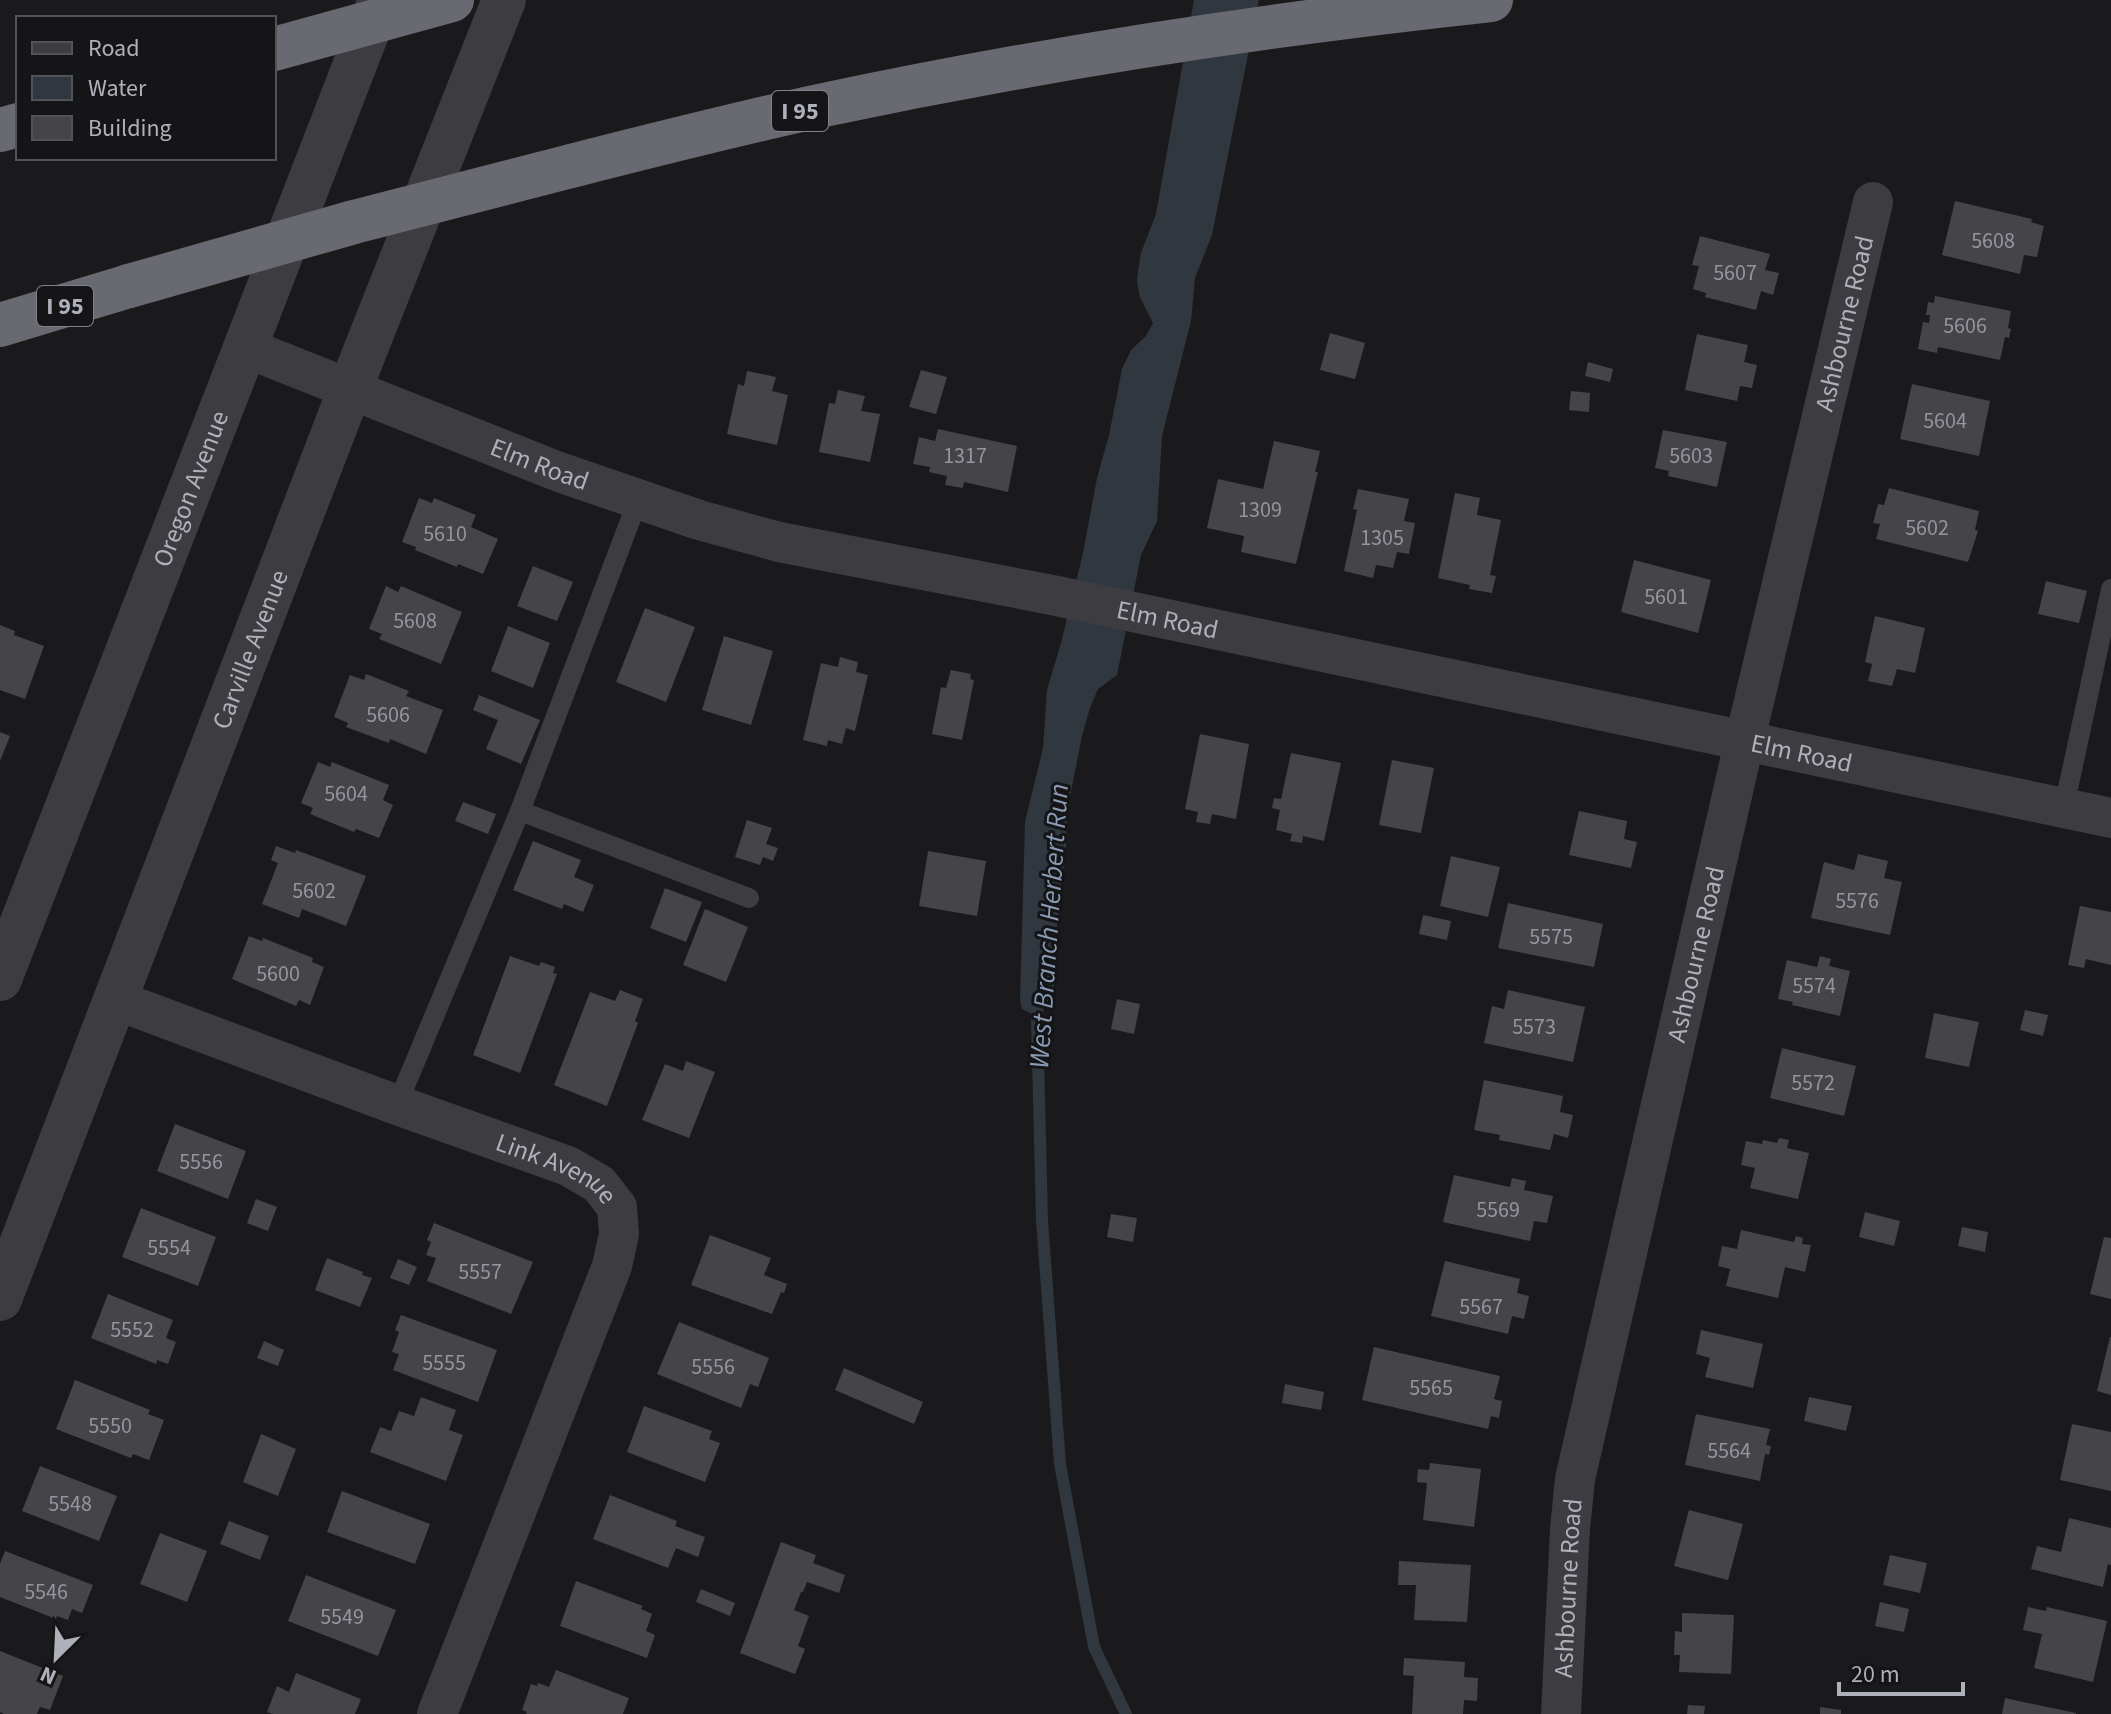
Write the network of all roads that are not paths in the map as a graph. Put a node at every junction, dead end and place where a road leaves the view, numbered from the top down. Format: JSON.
{"nodes":[{"id":1,"x":380,"y":0,"type":"edge"},
{"id":2,"x":452,"y":0,"type":"edge"},
{"id":3,"x":504,"y":0,"type":"edge"},
{"id":4,"x":1491,"y":0,"type":"edge"},
{"id":5,"x":276,"y":48,"type":"edge"},
{"id":6,"x":1873,"y":202,"type":"dead end"},
{"id":7,"x":0,"y":325,"type":"edge"},
{"id":8,"x":244,"y":347,"type":"junction"},
{"id":9,"x":350,"y":389,"type":"junction"},
{"id":10,"x":638,"y":500,"type":"junction"},
{"id":11,"x":2111,"y":589,"type":"edge"},
{"id":12,"x":1745,"y":739,"type":"junction"},
{"id":13,"x":2064,"y":807,"type":"junction"},
{"id":14,"x":520,"y":811,"type":"junction"},
{"id":15,"x":2111,"y":818,"type":"edge"},
{"id":16,"x":749,"y":898,"type":"dead end"},
{"id":17,"x":0,"y":979,"type":"edge"},
{"id":18,"x":116,"y":1000,"type":"junction"},
{"id":19,"x":397,"y":1105,"type":"junction"},
{"id":20,"x":0,"y":1299,"type":"edge"},
{"id":21,"x":437,"y":1714,"type":"edge"},
{"id":22,"x":1561,"y":1714,"type":"edge"}],
"edges":[{"from":1,"to":8,"type":"street","name":"Oregon Avenue"},
{"from":2,"to":5,"type":"highway","bridge":true},
{"from":3,"to":9,"type":"street","name":"Carville Avenue"},
{"from":4,"to":7,"type":"highway","number":"I 95","bridge":true},
{"from":6,"to":12,"type":"street","name":"Ashbourne Road"},
{"from":8,"to":9,"type":"street","name":"Elm Road"},
{"from":8,"to":17,"type":"street","name":"Oregon Avenue"},
{"from":9,"to":10,"type":"street","name":"Elm Road"},
{"from":9,"to":18,"type":"street","name":"Carville Avenue"},
{"from":10,"to":12,"type":"street","name":"Elm Road"},
{"from":10,"to":14,"type":"lane"},
{"from":11,"to":13,"type":"lane"},
{"from":12,"to":13,"type":"street","name":"Elm Road"},
{"from":12,"to":22,"type":"street","name":"Ashbourne Road"},
{"from":13,"to":15,"type":"street","name":"Elm Road"},
{"from":14,"to":16,"type":"lane"},
{"from":14,"to":19,"type":"lane"},
{"from":18,"to":19,"type":"street","name":"Link Avenue"},
{"from":18,"to":20,"type":"street","name":"Carville Avenue"},
{"from":19,"to":21,"type":"street","name":"Link Avenue"}]}
